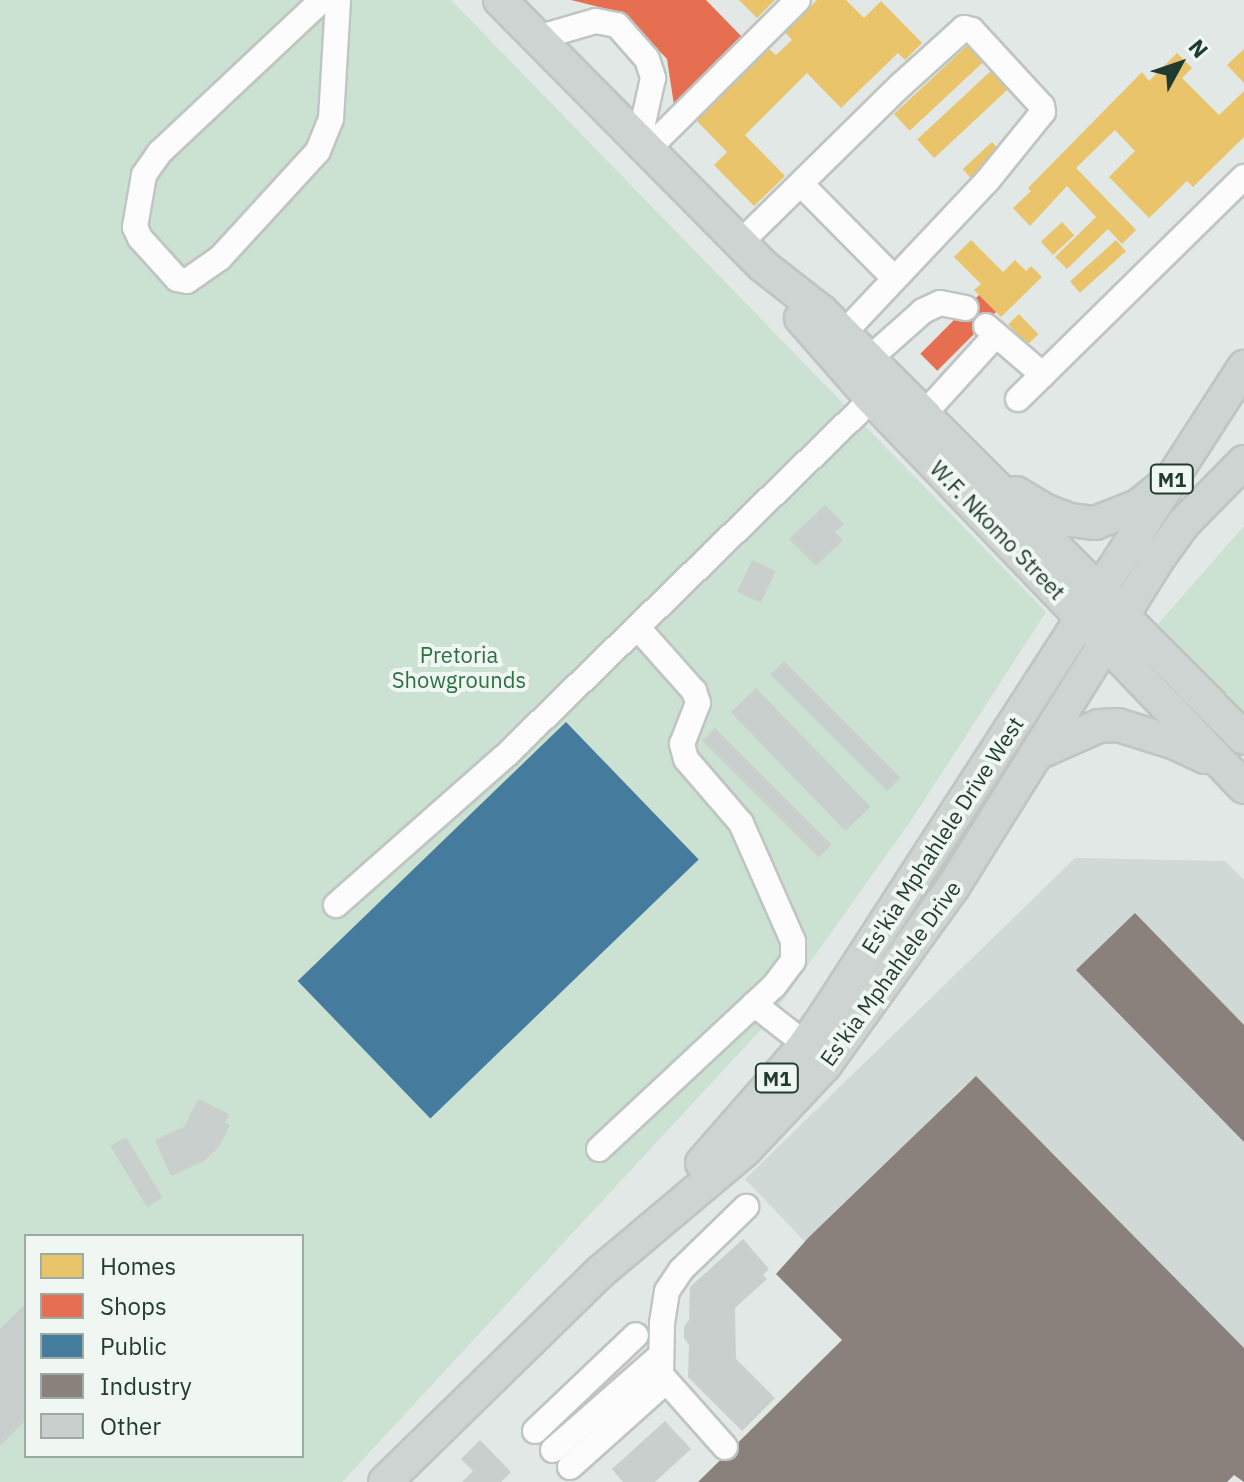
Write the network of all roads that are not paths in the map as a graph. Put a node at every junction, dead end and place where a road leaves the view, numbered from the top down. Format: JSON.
{"nodes":[{"id":1,"x":322,"y":0,"type":"edge"},
{"id":2,"x":338,"y":0,"type":"edge"},
{"id":3,"x":500,"y":0,"type":"edge"},
{"id":4,"x":798,"y":0,"type":"edge"},
{"id":5,"x":537,"y":38,"type":"junction"},
{"id":6,"x":643,"y":145,"type":"junction"},
{"id":7,"x":1244,"y":177,"type":"edge"},
{"id":8,"x":801,"y":184,"type":"junction"},
{"id":9,"x":751,"y":254,"type":"junction"},
{"id":10,"x":894,"y":278,"type":"junction"},
{"id":11,"x":982,"y":323,"type":"junction"},
{"id":12,"x":843,"y":334,"type":"junction"},
{"id":13,"x":1244,"y":367,"type":"edge"},
{"id":14,"x":1043,"y":375,"type":"junction"},
{"id":15,"x":877,"y":379,"type":"junction"},
{"id":16,"x":1018,"y":399,"type":"dead end"},
{"id":17,"x":924,"y":414,"type":"junction"},
{"id":18,"x":1244,"y":462,"type":"edge"},
{"id":19,"x":976,"y":467,"type":"junction"},
{"id":20,"x":1177,"y":471,"type":"junction"},
{"id":21,"x":1100,"y":591,"type":"junction"},
{"id":22,"x":1122,"y":615,"type":"junction"},
{"id":23,"x":1082,"y":618,"type":"junction"},
{"id":24,"x":639,"y":629,"type":"junction"},
{"id":25,"x":1104,"y":641,"type":"junction"},
{"id":26,"x":1244,"y":738,"type":"edge"},
{"id":27,"x":1035,"y":754,"type":"junction"},
{"id":28,"x":1235,"y":777,"type":"edge"},
{"id":29,"x":336,"y":905,"type":"dead end"},
{"id":30,"x":754,"y":1004,"type":"junction"},
{"id":31,"x":805,"y":1044,"type":"junction"},
{"id":32,"x":599,"y":1149,"type":"dead end"},
{"id":33,"x":746,"y":1207,"type":"dead end"},
{"id":34,"x":599,"y":1273,"type":"junction"},
{"id":35,"x":636,"y":1335,"type":"dead end"},
{"id":36,"x":660,"y":1356,"type":"junction"},
{"id":37,"x":665,"y":1382,"type":"junction"},
{"id":38,"x":535,"y":1431,"type":"dead end"},
{"id":39,"x":725,"y":1447,"type":"dead end"},
{"id":40,"x":385,"y":1482,"type":"edge"}],
"edges":[{"from":1,"to":2,"type":"street"},
{"from":3,"to":5,"type":"main road","name":"W.F. Nkomo Street"},
{"from":4,"to":6,"type":"street"},
{"from":5,"to":6,"type":"main road","name":"W.F. Nkomo Street"},
{"from":5,"to":6,"type":"street"},
{"from":6,"to":9,"type":"main road","name":"W.F. Nkomo Street"},
{"from":7,"to":14,"type":"street"},
{"from":8,"to":9,"type":"street"},
{"from":8,"to":10,"type":"street"},
{"from":8,"to":10,"type":"street"},
{"from":9,"to":12,"type":"main road","name":"W.F. Nkomo Street"},
{"from":9,"to":15,"type":"main road","name":"W.F. Nkomo Street"},
{"from":10,"to":12,"type":"street"},
{"from":11,"to":14,"type":"street"},
{"from":11,"to":15,"type":"street"},
{"from":11,"to":17,"type":"street"},
{"from":12,"to":15,"type":"main road","name":"W.F. Nkomo Street"},
{"from":13,"to":20,"type":"main road","name":"Es'kia Mphahlele Drive West","number":"M1"},
{"from":14,"to":16,"type":"street"},
{"from":15,"to":17,"type":"main road","name":"W.F. Nkomo Street"},
{"from":15,"to":23,"type":"main road","name":"W.F. Nkomo Street"},
{"from":15,"to":24,"type":"street"},
{"from":17,"to":19,"type":"main road","name":"W.F. Nkomo Street"},
{"from":18,"to":22,"type":"main road","name":"Es'kia Mphahlele Drive","number":"M1"},
{"from":19,"to":20,"type":"main road"},
{"from":19,"to":21,"type":"main road","name":"W.F. Nkomo Street"},
{"from":20,"to":21,"type":"main road","name":"Es'kia Mphahlele Drive West","number":"M1"},
{"from":21,"to":22,"type":"main road","name":"W.F. Nkomo Street"},
{"from":21,"to":23,"type":"main road","name":"Es'kia Mphahlele Drive West","number":"M1"},
{"from":22,"to":25,"type":"main road","name":"Es'kia Mphahlele Drive","number":"M1"},
{"from":22,"to":26,"type":"main road","name":"W.F. Nkomo Street"},
{"from":23,"to":25,"type":"main road","name":"W.F. Nkomo Street"},
{"from":23,"to":31,"type":"main road","name":"Es'kia Mphahlele Drive West","number":"M1"},
{"from":24,"to":29,"type":"street"},
{"from":24,"to":30,"type":"street"},
{"from":25,"to":27,"type":"main road","name":"Es'kia Mphahlele Drive","number":"M1"},
{"from":25,"to":28,"type":"main road","name":"W.F. Nkomo Street"},
{"from":27,"to":28,"type":"main road"},
{"from":27,"to":34,"type":"main road","name":"Es'kia Mphahlele Drive","number":"M1"},
{"from":30,"to":31,"type":"street"},
{"from":30,"to":32,"type":"street"},
{"from":31,"to":34,"type":"main road","name":"Es'kia Mphahlele Drive West","number":"M1"},
{"from":33,"to":36,"type":"street"},
{"from":34,"to":40,"type":"main road","name":"Es'kia Mphahlele Drive","number":"M1"},
{"from":35,"to":38,"type":"street"},
{"from":36,"to":37,"type":"street"},
{"from":36,"to":37,"type":"street"},
{"from":37,"to":39,"type":"street"}]}
